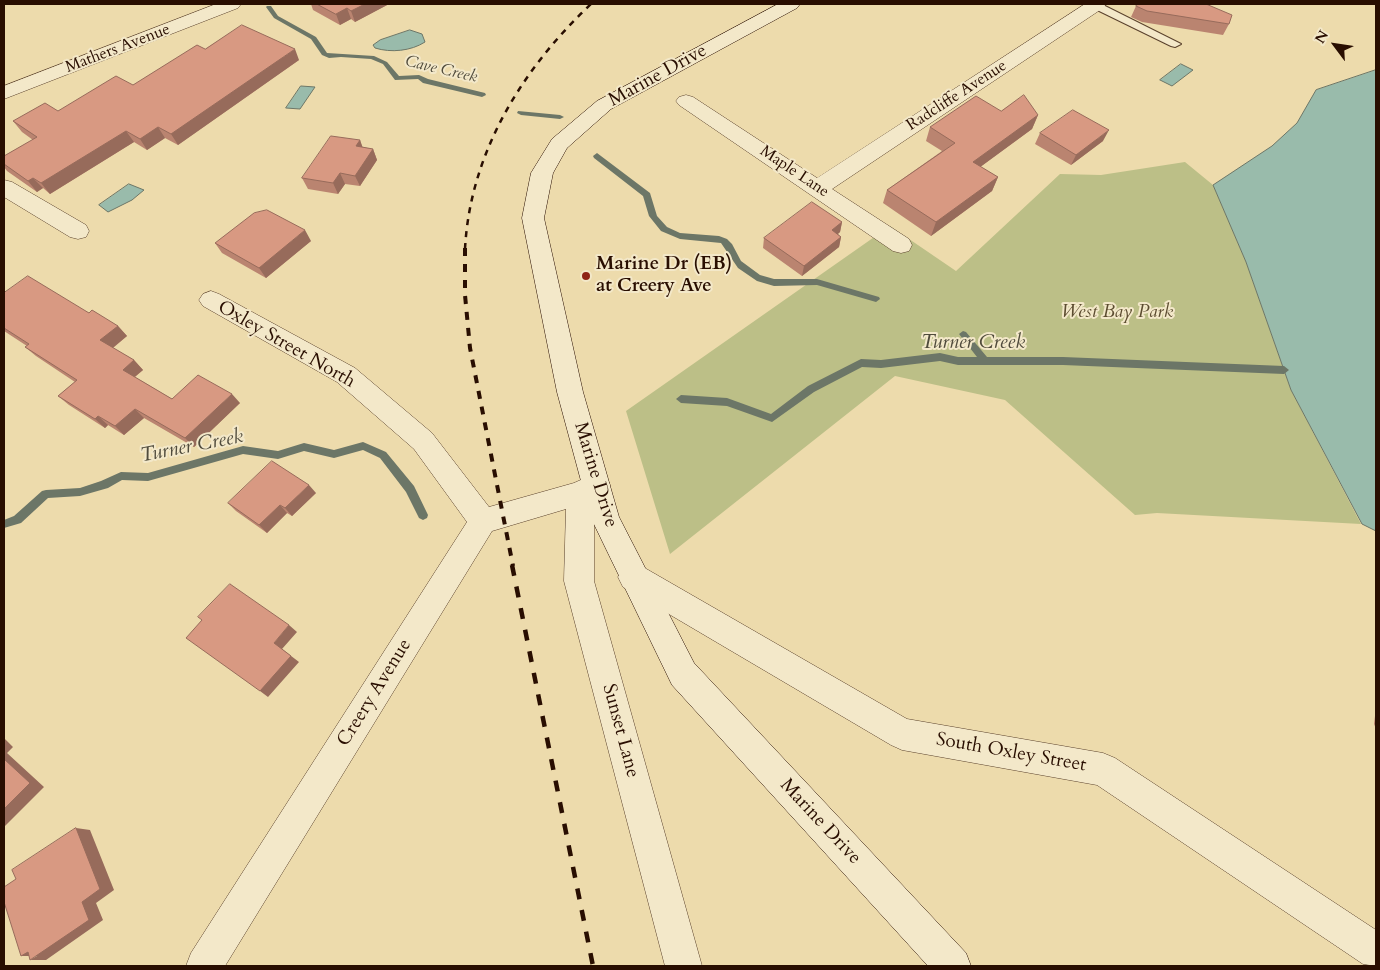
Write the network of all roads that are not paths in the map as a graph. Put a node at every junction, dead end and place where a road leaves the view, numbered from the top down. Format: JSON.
{"nodes":[{"id":1,"x":232,"y":4,"type":"edge"},
{"id":2,"x":791,"y":4,"type":"edge"},
{"id":3,"x":1096,"y":4,"type":"edge"},
{"id":4,"x":1175,"y":44,"type":"dead end"},
{"id":5,"x":4,"y":93,"type":"edge"},
{"id":6,"x":686,"y":101,"type":"dead end"},
{"id":7,"x":4,"y":187,"type":"edge"},
{"id":8,"x":818,"y":188,"type":"junction"},
{"id":9,"x":78,"y":231,"type":"dead end"},
{"id":10,"x":901,"y":245,"type":"dead end"},
{"id":11,"x":211,"y":300,"type":"dead end"},
{"id":12,"x":588,"y":489,"type":"junction"},
{"id":13,"x":483,"y":521,"type":"junction"},
{"id":14,"x":633,"y":577,"type":"junction"},
{"id":15,"x":1376,"y":951,"type":"edge"},
{"id":16,"x":204,"y":966,"type":"edge"},
{"id":17,"x":684,"y":966,"type":"edge"},
{"id":18,"x":953,"y":966,"type":"edge"}],
"edges":[{"from":1,"to":5,"type":"street","name":"Mathers Avenue"},
{"from":2,"to":12,"type":"street","name":"Marine Drive"},
{"from":3,"to":4,"type":"lane"},
{"from":3,"to":8,"type":"street","name":"Radcliffe Avenue"},
{"from":6,"to":8,"type":"street","name":"Maple Lane"},
{"from":7,"to":9,"type":"street"},
{"from":8,"to":10,"type":"street","name":"Maple Lane"},
{"from":11,"to":13,"type":"street","name":"Oxley Street North"},
{"from":12,"to":13,"type":"street"},
{"from":12,"to":14,"type":"street","name":"Marine Drive"},
{"from":12,"to":17,"type":"street","name":"Sunset Lane"},
{"from":13,"to":16,"type":"street","name":"Creery Avenue"},
{"from":14,"to":15,"type":"street","name":"South Oxley Street"},
{"from":14,"to":18,"type":"street","name":"Marine Drive"}]}
